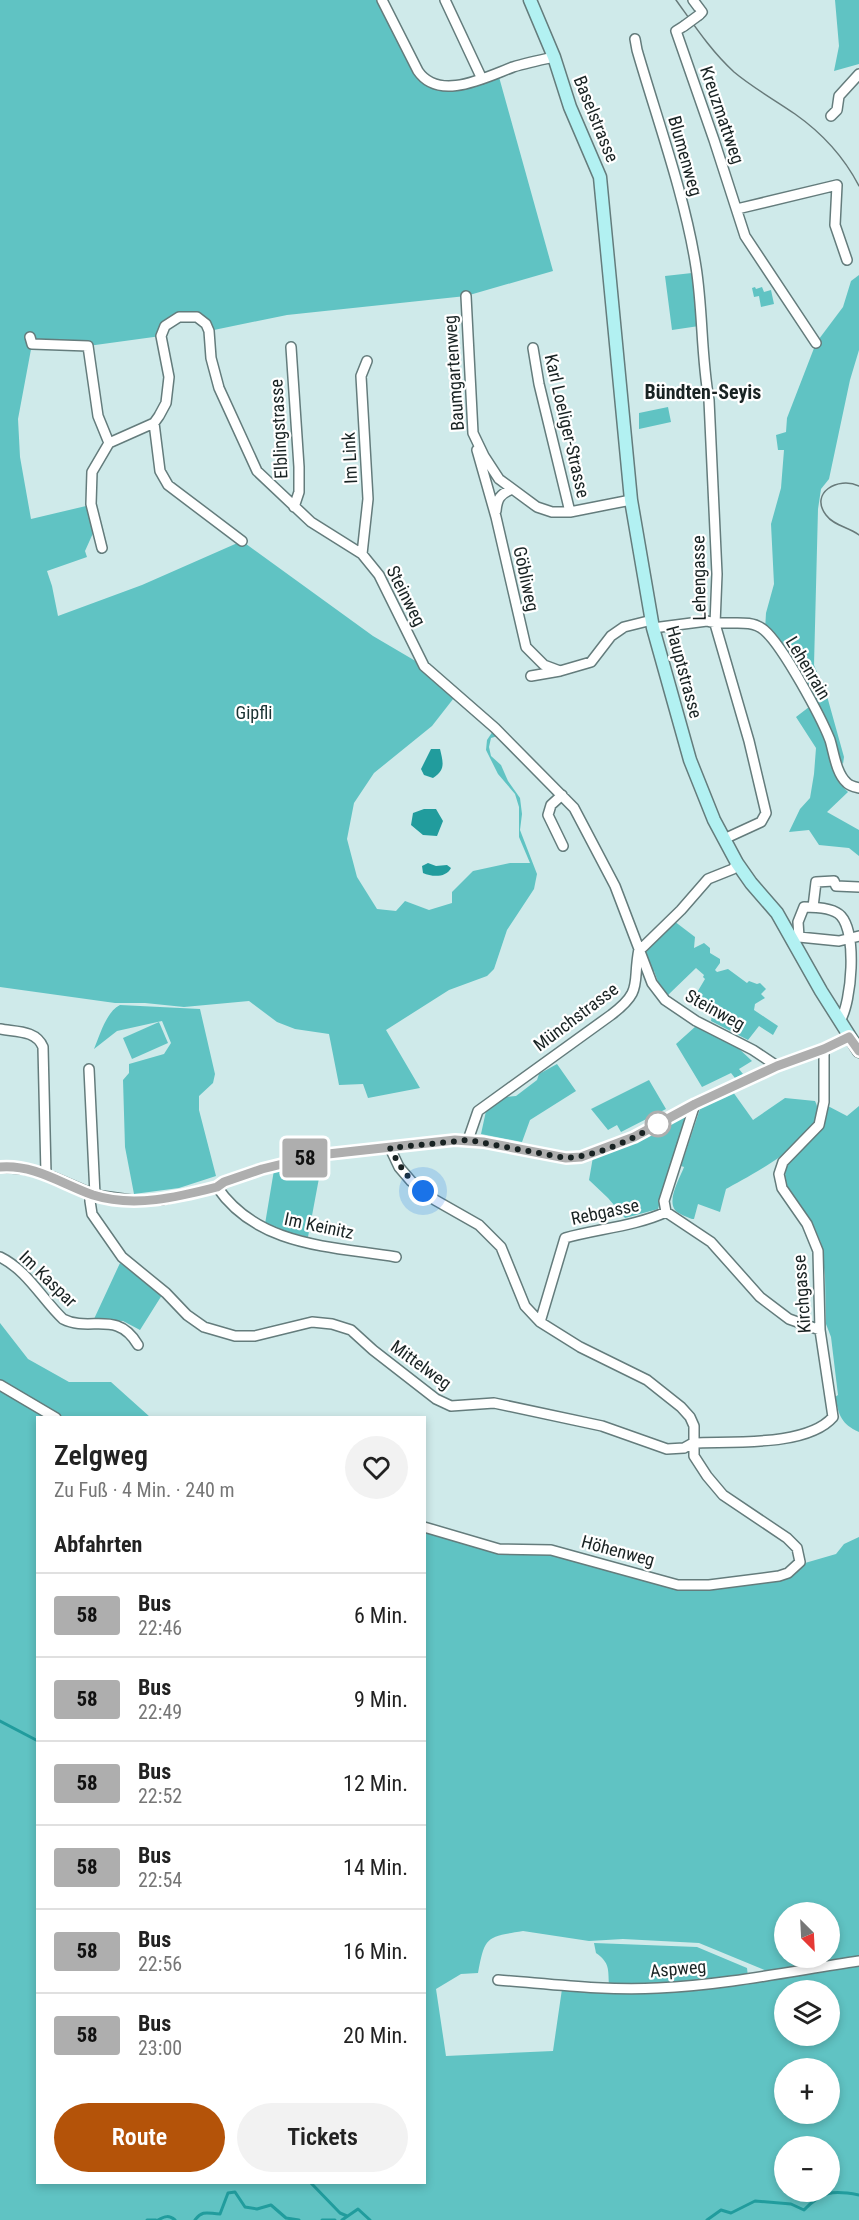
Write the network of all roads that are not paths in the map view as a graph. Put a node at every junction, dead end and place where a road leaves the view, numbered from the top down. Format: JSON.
{"nodes":[{"id":1,"x":382,"y":0,"type":"edge"},
{"id":2,"x":445,"y":0,"type":"edge"},
{"id":3,"x":530,"y":0,"type":"edge"},
{"id":4,"x":693,"y":0,"type":"edge"},
{"id":5,"x":635,"y":39,"type":"dead end"},
{"id":6,"x":554,"y":57,"type":"junction"},
{"id":7,"x":859,"y":74,"type":"edge"},
{"id":8,"x":482,"y":79,"type":"junction"},
{"id":9,"x":831,"y":116,"type":"dead end"},
{"id":10,"x":737,"y":209,"type":"junction"},
{"id":11,"x":608,"y":256,"type":"joint"},
{"id":12,"x":847,"y":260,"type":"dead end"},
{"id":13,"x":699,"y":284,"type":"joint"},
{"id":14,"x":465,"y":296,"type":"dead end"},
{"id":15,"x":30,"y":336,"type":"dead end"},
{"id":16,"x":816,"y":343,"type":"dead end"},
{"id":17,"x":291,"y":347,"type":"dead end"},
{"id":18,"x":533,"y":348,"type":"dead end"},
{"id":19,"x":367,"y":361,"type":"dead end"},
{"id":20,"x":154,"y":423,"type":"junction"},
{"id":21,"x":473,"y":433,"type":"junction"},
{"id":22,"x":109,"y":443,"type":"junction"},
{"id":23,"x":512,"y":489,"type":"junction"},
{"id":24,"x":631,"y":500,"type":"junction"},
{"id":25,"x":294,"y":507,"type":"junction"},
{"id":26,"x":570,"y":512,"type":"junction"},
{"id":27,"x":496,"y":517,"type":"junction"},
{"id":28,"x":242,"y":541,"type":"dead end"},
{"id":29,"x":102,"y":548,"type":"dead end"},
{"id":30,"x":362,"y":554,"type":"junction"},
{"id":31,"x":653,"y":624,"type":"junction"},
{"id":32,"x":715,"y":624,"type":"junction"},
{"id":33,"x":560,"y":671,"type":"junction"},
{"id":34,"x":531,"y":676,"type":"dead end"},
{"id":35,"x":859,"y":788,"type":"edge"},
{"id":36,"x":562,"y":795,"type":"junction"},
{"id":37,"x":724,"y":839,"type":"junction"},
{"id":38,"x":563,"y":846,"type":"dead end"},
{"id":39,"x":737,"y":863,"type":"junction"},
{"id":40,"x":859,"y":887,"type":"edge"},
{"id":41,"x":813,"y":907,"type":"junction"},
{"id":42,"x":854,"y":937,"type":"edge"},
{"id":43,"x":795,"y":938,"type":"junction"},
{"id":44,"x":639,"y":949,"type":"junction"},
{"id":45,"x":855,"y":964,"type":"edge"},
{"id":46,"x":840,"y":1021,"type":"junction"},
{"id":47,"x":0,"y":1029,"type":"edge"},
{"id":48,"x":849,"y":1037,"type":"junction"},
{"id":49,"x":824,"y":1049,"type":"junction"},
{"id":50,"x":859,"y":1051,"type":"edge"},
{"id":51,"x":777,"y":1066,"type":"junction"},
{"id":52,"x":89,"y":1069,"type":"dead end"},
{"id":53,"x":695,"y":1104,"type":"junction"},
{"id":54,"x":468,"y":1140,"type":"junction"},
{"id":55,"x":390,"y":1148,"type":"junction"},
{"id":56,"x":0,"y":1167,"type":"edge"},
{"id":57,"x":46,"y":1174,"type":"junction"},
{"id":58,"x":217,"y":1187,"type":"junction"},
{"id":59,"x":92,"y":1194,"type":"junction"},
{"id":60,"x":666,"y":1212,"type":"junction"},
{"id":61,"x":0,"y":1257,"type":"edge"},
{"id":62,"x":396,"y":1257,"type":"dead end"},
{"id":63,"x":540,"y":1322,"type":"junction"},
{"id":64,"x":820,"y":1329,"type":"junction"},
{"id":65,"x":138,"y":1345,"type":"dead end"},
{"id":66,"x":0,"y":1385,"type":"edge"},
{"id":67,"x":53,"y":1416,"type":"edge"},
{"id":68,"x":833,"y":1417,"type":"joint"},
{"id":69,"x":693,"y":1443,"type":"junction"},
{"id":70,"x":426,"y":1528,"type":"edge"},
{"id":71,"x":859,"y":1961,"type":"edge"},
{"id":72,"x":498,"y":1980,"type":"dead end"}],
"edges":[{"from":1,"to":8,"type":"street"},
{"from":2,"to":8,"type":"street"},
{"from":3,"to":6,"type":"main road","name":"Baselstrasse"},
{"from":4,"to":10,"type":"street","name":"Kreuzmattweg","bridge":true},
{"from":5,"to":13,"type":"street","name":"Blumenweg"},
{"from":6,"to":8,"type":"street"},
{"from":6,"to":11,"type":"main road","name":"Baselstrasse"},
{"from":7,"to":9,"type":"street"},
{"from":10,"to":12,"type":"street"},
{"from":10,"to":16,"type":"street","name":"Kreuzmattweg"},
{"from":11,"to":24,"type":"main road","name":"Hauptstrasse"},
{"from":13,"to":32,"type":"street","name":"Lehengasse"},
{"from":14,"to":21,"type":"street","name":"Baumgartenweg"},
{"from":15,"to":22,"type":"street"},
{"from":17,"to":25,"type":"street","name":"Elblingstrasse"},
{"from":18,"to":26,"type":"street","name":"Karl Loeliger-Strasse"},
{"from":19,"to":30,"type":"street","name":"Im Link"},
{"from":20,"to":22,"type":"street"},
{"from":20,"to":25,"type":"street","name":"Steinweg"},
{"from":20,"to":28,"type":"street"},
{"from":21,"to":23,"type":"street","name":"Baumgartenweg"},
{"from":21,"to":27,"type":"street","name":"Göbliweg"},
{"from":22,"to":29,"type":"street"},
{"from":23,"to":26,"type":"street","name":"Baumgartenweg"},
{"from":23,"to":27,"type":"street"},
{"from":24,"to":26,"type":"street","name":"Baumgartenweg"},
{"from":24,"to":31,"type":"main road","name":"Hauptstrasse"},
{"from":25,"to":30,"type":"street","name":"Steinweg"},
{"from":27,"to":33,"type":"street","name":"Göbliweg"},
{"from":30,"to":36,"type":"street","name":"Steinweg"},
{"from":31,"to":32,"type":"street","name":"Lehenrain"},
{"from":31,"to":33,"type":"street","name":"Lehenrain"},
{"from":31,"to":37,"type":"main road","name":"Hauptstrasse"},
{"from":32,"to":35,"type":"street","name":"Lehenrain"},
{"from":32,"to":37,"type":"street","name":"Lehengasse"},
{"from":33,"to":34,"type":"street","name":"Lehenrain"},
{"from":36,"to":38,"type":"street"},
{"from":36,"to":44,"type":"street","name":"Steinweg"},
{"from":37,"to":39,"type":"main road","name":"Hauptstrasse"},
{"from":39,"to":43,"type":"main road","name":"Hauptstrasse"},
{"from":39,"to":44,"type":"street"},
{"from":40,"to":41,"type":"street"},
{"from":41,"to":42,"type":"street"},
{"from":41,"to":43,"type":"street"},
{"from":42,"to":43,"type":"street"},
{"from":42,"to":45,"type":"street"},
{"from":43,"to":46,"type":"main road","name":"Hauptstrasse"},
{"from":44,"to":51,"type":"street","name":"Steinweg"},
{"from":44,"to":54,"type":"street","name":"Münchstrasse"},
{"from":45,"to":46,"type":"street"},
{"from":46,"to":48,"type":"main road","name":"Hauptstrasse"},
{"from":47,"to":57,"type":"street"},
{"from":48,"to":49,"type":"street"},
{"from":48,"to":50,"type":"main road","name":"Hauptstrasse"},
{"from":49,"to":51,"type":"street"},
{"from":49,"to":64,"type":"street","name":"Kirchgasse"},
{"from":51,"to":53,"type":"street"},
{"from":52,"to":59,"type":"street","name":"Mittelweg"},
{"from":53,"to":54,"type":"street"},
{"from":53,"to":60,"type":"street"},
{"from":54,"to":55,"type":"street"},
{"from":55,"to":58,"type":"street"},
{"from":55,"to":63,"type":"street"},
{"from":56,"to":57,"type":"street"},
{"from":57,"to":59,"type":"street"},
{"from":58,"to":59,"type":"street"},
{"from":58,"to":62,"type":"street","name":"Im Keinitz"},
{"from":59,"to":69,"type":"street","name":"Mittelweg"},
{"from":60,"to":63,"type":"street","name":"Rebgasse"},
{"from":60,"to":64,"type":"street"},
{"from":61,"to":65,"type":"street","name":"Im Kaspar"},
{"from":63,"to":69,"type":"street"},
{"from":64,"to":68,"type":"street","name":"Kirchgasse"},
{"from":66,"to":67,"type":"street"},
{"from":68,"to":69,"type":"street","name":"Mittelweg"},
{"from":69,"to":70,"type":"street","name":"Höhenweg"},
{"from":71,"to":72,"type":"street","name":"Aspweg"}]}
